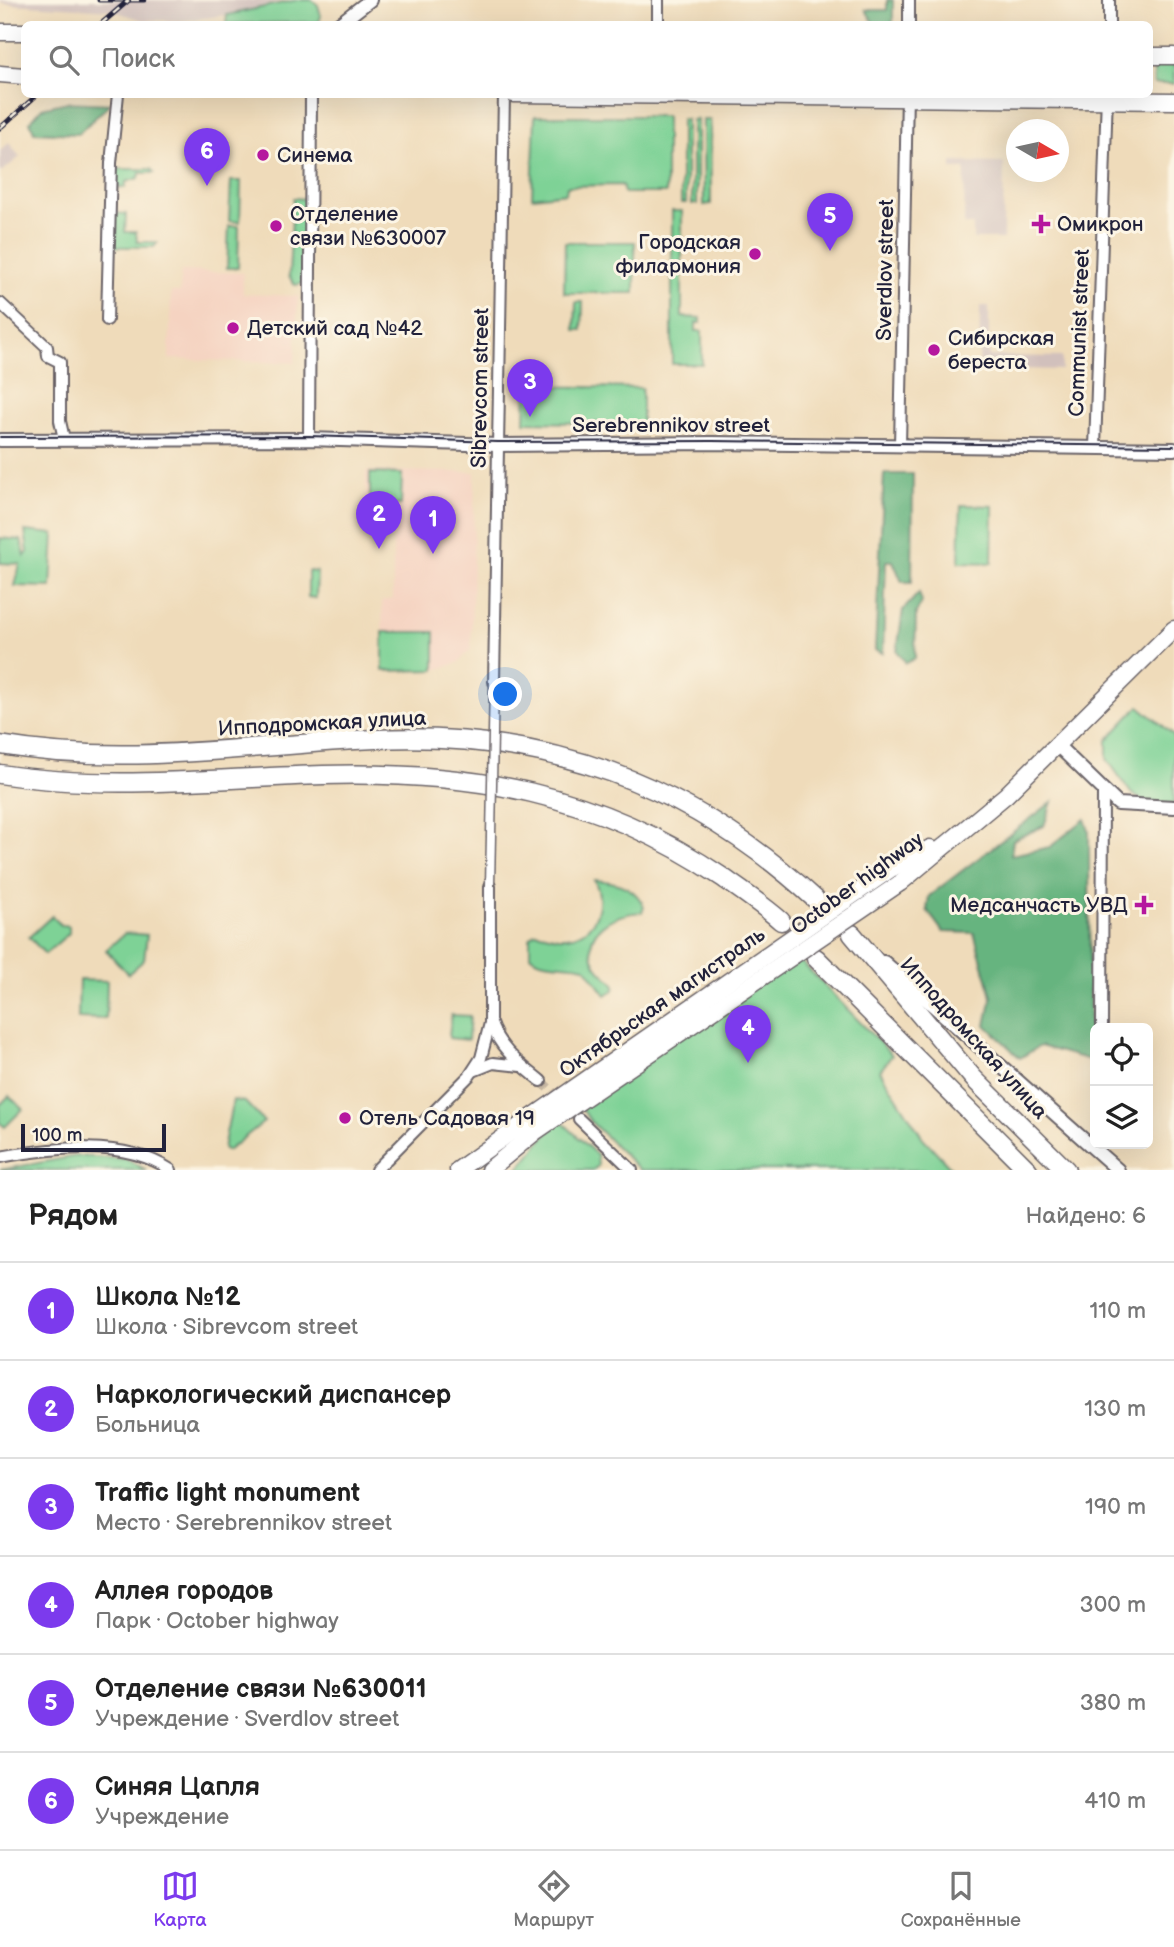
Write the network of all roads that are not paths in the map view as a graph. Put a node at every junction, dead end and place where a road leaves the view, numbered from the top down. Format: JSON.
{"nodes":[{"id":1,"x":370,"y":0,"type":"edge"},
{"id":2,"x":658,"y":0,"type":"edge"},
{"id":3,"x":909,"y":0,"type":"edge"},
{"id":4,"x":1109,"y":0,"type":"edge"},
{"id":5,"x":343,"y":21,"type":"edge"},
{"id":6,"x":658,"y":21,"type":"edge"},
{"id":7,"x":909,"y":21,"type":"edge"},
{"id":8,"x":1109,"y":21,"type":"edge"},
{"id":9,"x":0,"y":32,"type":"edge"},
{"id":10,"x":21,"y":32,"type":"edge"},
{"id":11,"x":1153,"y":56,"type":"edge"},
{"id":12,"x":1174,"y":56,"type":"edge"},
{"id":13,"x":0,"y":74,"type":"edge"},
{"id":14,"x":21,"y":76,"type":"edge"},
{"id":15,"x":118,"y":98,"type":"edge"},
{"id":16,"x":311,"y":98,"type":"edge"},
{"id":17,"x":505,"y":98,"type":"edge"},
{"id":18,"x":907,"y":98,"type":"edge"},
{"id":19,"x":1107,"y":98,"type":"edge"},
{"id":20,"x":1124,"y":98,"type":"edge"},
{"id":21,"x":1174,"y":101,"type":"edge"},
{"id":22,"x":0,"y":303,"type":"edge"},
{"id":23,"x":107,"y":320,"type":"dead end"},
{"id":24,"x":64,"y":439,"type":"junction"},
{"id":25,"x":309,"y":439,"type":"junction"},
{"id":26,"x":0,"y":440,"type":"edge"},
{"id":27,"x":498,"y":445,"type":"junction"},
{"id":28,"x":900,"y":446,"type":"junction"},
{"id":29,"x":1095,"y":448,"type":"junction"},
{"id":30,"x":1174,"y":449,"type":"edge"},
{"id":31,"x":1174,"y":629,"type":"edge"},
{"id":32,"x":494,"y":682,"type":"joint"},
{"id":33,"x":321,"y":744,"type":"junction"},
{"id":34,"x":0,"y":745,"type":"edge"},
{"id":35,"x":1058,"y":746,"type":"junction"},
{"id":36,"x":0,"y":774,"type":"edge"},
{"id":37,"x":323,"y":775,"type":"junction"},
{"id":38,"x":1103,"y":791,"type":"junction"},
{"id":39,"x":1174,"y":807,"type":"edge"},
{"id":40,"x":490,"y":886,"type":"joint"},
{"id":41,"x":815,"y":899,"type":"dead end"},
{"id":42,"x":781,"y":921,"type":"dead end"},
{"id":43,"x":852,"y":934,"type":"joint"},
{"id":44,"x":816,"y":958,"type":"dead end"},
{"id":45,"x":490,"y":1021,"type":"junction"},
{"id":46,"x":1102,"y":1023,"type":"edge"},
{"id":47,"x":524,"y":1067,"type":"junction"},
{"id":48,"x":472,"y":1071,"type":"junction"},
{"id":49,"x":541,"y":1081,"type":"tunnel mouth"},
{"id":50,"x":579,"y":1119,"type":"dead end"},
{"id":51,"x":531,"y":1126,"type":"junction"},
{"id":52,"x":1090,"y":1138,"type":"edge"},
{"id":53,"x":1100,"y":1149,"type":"edge"},
{"id":54,"x":0,"y":1157,"type":"edge"},
{"id":55,"x":171,"y":1170,"type":"edge"},
{"id":56,"x":376,"y":1170,"type":"edge"},
{"id":57,"x":458,"y":1170,"type":"edge"},
{"id":58,"x":489,"y":1170,"type":"edge"},
{"id":59,"x":632,"y":1170,"type":"edge"},
{"id":60,"x":1028,"y":1170,"type":"edge"},
{"id":61,"x":1066,"y":1170,"type":"edge"},
{"id":62,"x":1118,"y":1170,"type":"edge"}],
"edges":[{"from":1,"to":5,"type":"street"},
{"from":2,"to":6,"type":"street"},
{"from":3,"to":7,"type":"street"},
{"from":4,"to":8,"type":"street"},
{"from":9,"to":10,"type":"main road"},
{"from":11,"to":12,"type":"main road"},
{"from":13,"to":14,"type":"main road"},
{"from":15,"to":23,"type":"street"},
{"from":16,"to":25,"type":"street"},
{"from":17,"to":27,"type":"street","name":"Sibrevcom street"},
{"from":18,"to":28,"type":"street","name":"Sverdlov street"},
{"from":19,"to":29,"type":"street","name":"Communist street"},
{"from":20,"to":21,"type":"main road"},
{"from":22,"to":24,"type":"street"},
{"from":24,"to":25,"type":"street","name":"Serebrennikov street"},
{"from":24,"to":26,"type":"street","name":"Serebrennikov street"},
{"from":25,"to":27,"type":"street","name":"Serebrennikov street"},
{"from":27,"to":28,"type":"street","name":"Serebrennikov street"},
{"from":27,"to":32,"type":"street","name":"Sibrevcom street"},
{"from":28,"to":29,"type":"street","name":"Serebrennikov street"},
{"from":29,"to":30,"type":"street","name":"Serebrennikov street"},
{"from":31,"to":35,"type":"main road","name":"October highway"},
{"from":32,"to":40,"type":"street","bridge":true},
{"from":33,"to":34,"type":"highway","name":"Ипподромская улица"},
{"from":33,"to":37,"type":"highway"},
{"from":33,"to":41,"type":"highway","name":"Ипподромская улица"},
{"from":35,"to":38,"type":"street"},
{"from":35,"to":51,"type":"main road","name":"October highway","bridge":true},
{"from":36,"to":37,"type":"highway"},
{"from":37,"to":42,"type":"highway"},
{"from":38,"to":39,"type":"street"},
{"from":38,"to":46,"type":"street"},
{"from":40,"to":45,"type":"street"},
{"from":43,"to":52,"type":"street"},
{"from":43,"to":61,"type":"highway","name":"Ипподромская улица"},
{"from":44,"to":60,"type":"highway"},
{"from":45,"to":47,"type":"street"},
{"from":45,"to":48,"type":"street"},
{"from":47,"to":48,"type":"street"},
{"from":47,"to":49,"type":"street"},
{"from":48,"to":56,"type":"street"},
{"from":50,"to":59,"type":"street"},
{"from":51,"to":57,"type":"main road"},
{"from":51,"to":58,"type":"main road"},
{"from":53,"to":62,"type":"street"},
{"from":54,"to":55,"type":"street"}]}
